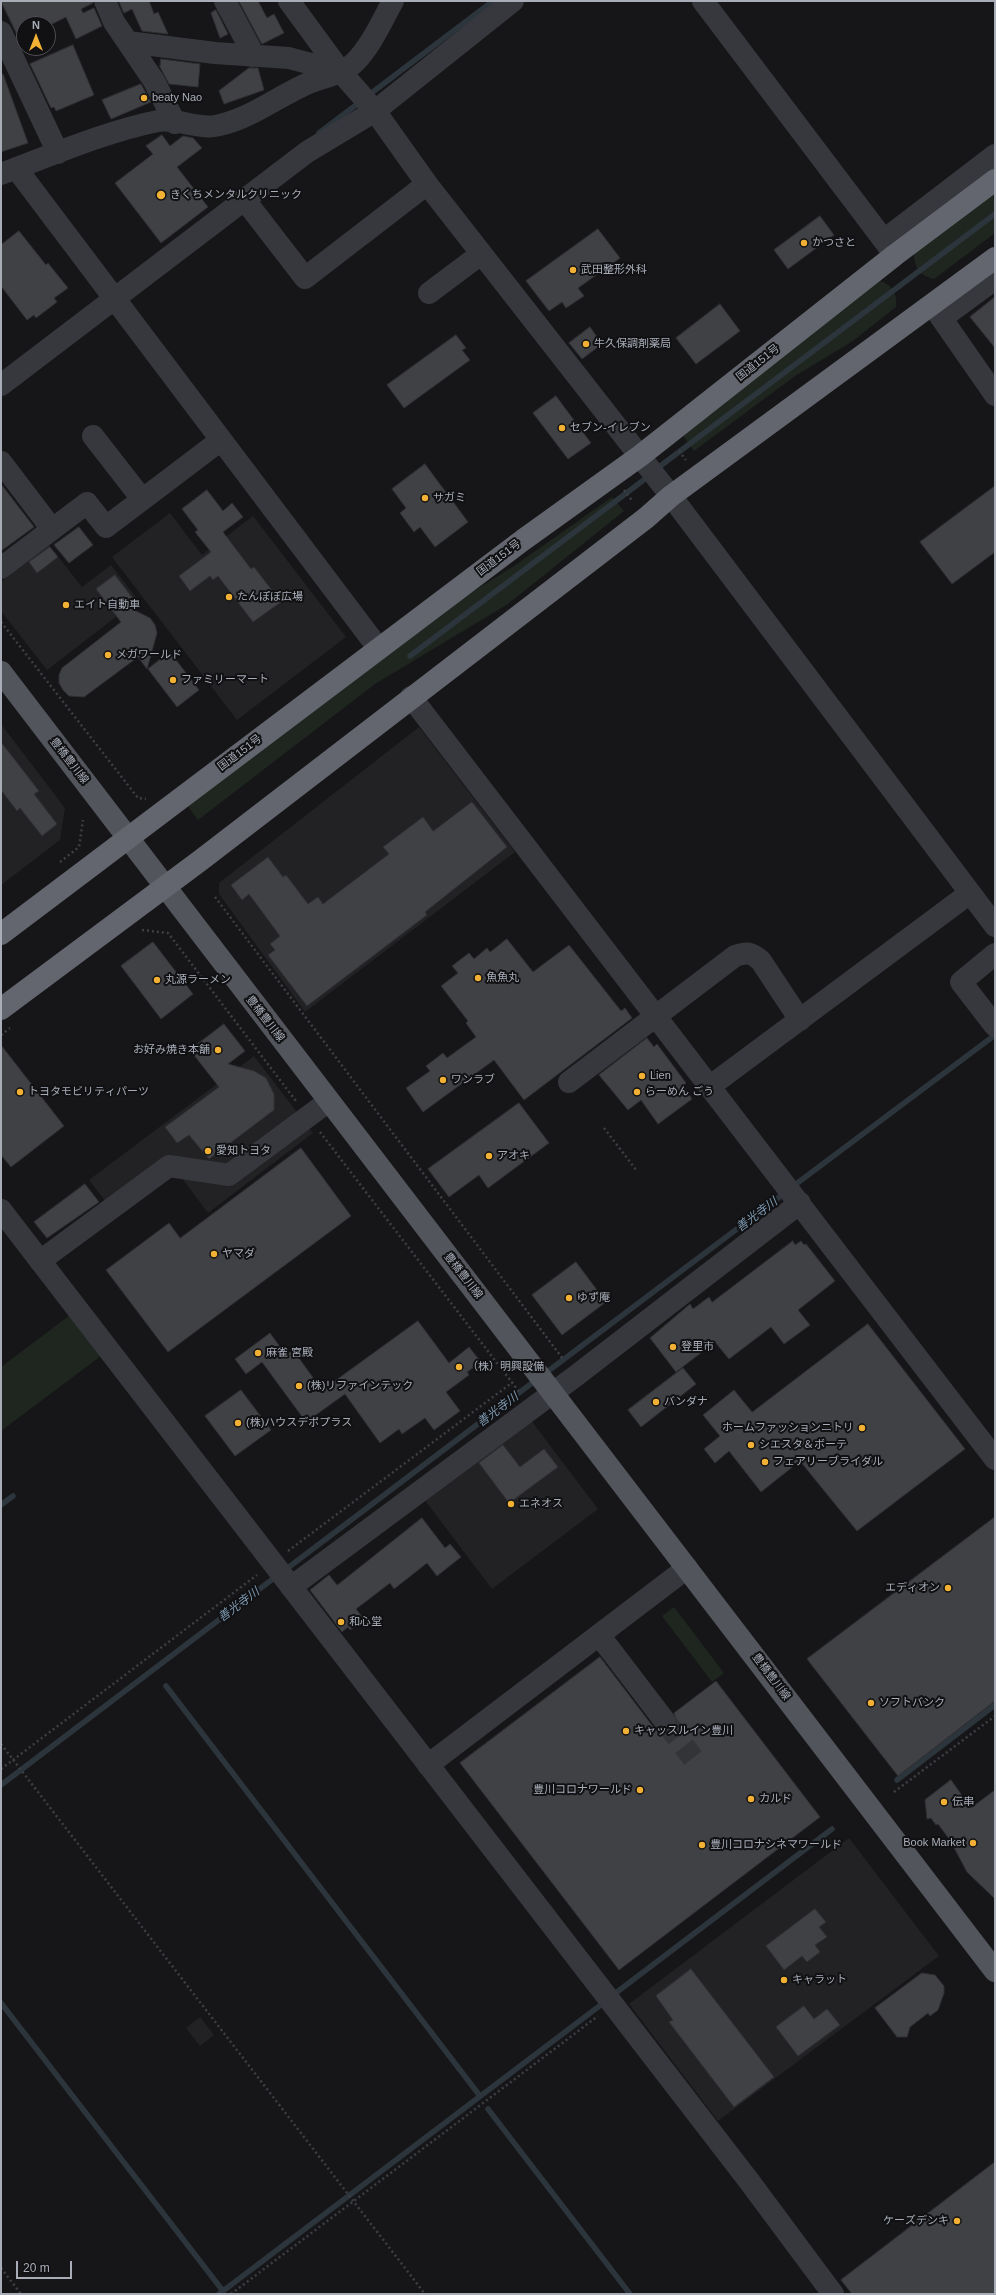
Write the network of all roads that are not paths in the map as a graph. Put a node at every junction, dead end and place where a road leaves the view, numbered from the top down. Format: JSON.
{"nodes":[{"id":1,"x":105,"y":1,"type":"edge"},
{"id":2,"x":224,"y":1,"type":"edge"},
{"id":3,"x":289,"y":1,"type":"edge"},
{"id":4,"x":393,"y":1,"type":"edge"},
{"id":5,"x":512,"y":1,"type":"edge"},
{"id":6,"x":703,"y":1,"type":"edge"},
{"id":7,"x":1,"y":32,"type":"edge"},
{"id":8,"x":128,"y":42,"type":"junction"},
{"id":9,"x":252,"y":56,"type":"junction"},
{"id":10,"x":341,"y":72,"type":"junction"},
{"id":11,"x":375,"y":111,"type":"junction"},
{"id":12,"x":175,"y":123,"type":"junction"},
{"id":13,"x":58,"y":154,"type":"junction"},
{"id":14,"x":995,"y":155,"type":"edge"},
{"id":15,"x":9,"y":171,"type":"edge"},
{"id":16,"x":995,"y":180,"type":"edge"},
{"id":17,"x":427,"y":184,"type":"junction"},
{"id":18,"x":244,"y":199,"type":"junction"},
{"id":19,"x":890,"y":247,"type":"junction"},
{"id":20,"x":481,"y":254,"type":"junction"},
{"id":21,"x":995,"y":258,"type":"edge"},
{"id":22,"x":995,"y":279,"type":"edge"},
{"id":23,"x":429,"y":293,"type":"dead end"},
{"id":24,"x":114,"y":298,"type":"junction"},
{"id":25,"x":937,"y":312,"type":"junction"},
{"id":26,"x":1,"y":385,"type":"edge"},
{"id":27,"x":995,"y":395,"type":"edge"},
{"id":28,"x":93,"y":436,"type":"dead end"},
{"id":29,"x":221,"y":440,"type":"junction"},
{"id":30,"x":640,"y":456,"type":"junction"},
{"id":31,"x":1,"y":462,"type":"edge"},
{"id":32,"x":671,"y":496,"type":"junction"},
{"id":33,"x":142,"y":499,"type":"junction"},
{"id":34,"x":52,"y":529,"type":"junction"},
{"id":35,"x":1,"y":568,"type":"edge"},
{"id":36,"x":379,"y":649,"type":"junction"},
{"id":37,"x":1,"y":672,"type":"edge"},
{"id":38,"x":411,"y":697,"type":"junction"},
{"id":39,"x":128,"y":838,"type":"junction"},
{"id":40,"x":165,"y":886,"type":"junction"},
{"id":41,"x":970,"y":893,"type":"junction"},
{"id":42,"x":995,"y":926,"type":"edge"},
{"id":43,"x":1,"y":934,"type":"edge"},
{"id":44,"x":995,"y":954,"type":"edge"},
{"id":45,"x":1,"y":1009,"type":"edge"},
{"id":46,"x":656,"y":1017,"type":"junction"},
{"id":47,"x":800,"y":1020,"type":"junction"},
{"id":48,"x":995,"y":1026,"type":"edge"},
{"id":49,"x":569,"y":1082,"type":"dead end"},
{"id":50,"x":709,"y":1087,"type":"junction"},
{"id":51,"x":329,"y":1101,"type":"junction"},
{"id":52,"x":791,"y":1192,"type":"junction"},
{"id":53,"x":1,"y":1210,"type":"edge"},
{"id":54,"x":40,"y":1261,"type":"junction"},
{"id":55,"x":549,"y":1389,"type":"junction"},
{"id":56,"x":995,"y":1459,"type":"edge"},
{"id":57,"x":687,"y":1568,"type":"junction"},
{"id":58,"x":281,"y":1574,"type":"junction"},
{"id":59,"x":599,"y":1636,"type":"junction"},
{"id":60,"x":664,"y":1720,"type":"tunnel mouth"},
{"id":61,"x":428,"y":1765,"type":"junction"},
{"id":62,"x":995,"y":1971,"type":"edge"},
{"id":63,"x":833,"y":2294,"type":"edge"}],
"edges":[{"from":1,"to":8,"type":"street"},
{"from":2,"to":9,"type":"street"},
{"from":3,"to":10,"type":"street"},
{"from":4,"to":10,"type":"street"},
{"from":5,"to":11,"type":"street"},
{"from":6,"to":19,"type":"street"},
{"from":7,"to":13,"type":"street"},
{"from":8,"to":9,"type":"street"},
{"from":8,"to":12,"type":"street"},
{"from":9,"to":10,"type":"street"},
{"from":10,"to":11,"type":"street"},
{"from":10,"to":12,"type":"street"},
{"from":11,"to":17,"type":"street"},
{"from":11,"to":18,"type":"street"},
{"from":12,"to":13,"type":"street"},
{"from":13,"to":15,"type":"street"},
{"from":14,"to":19,"type":"street"},
{"from":15,"to":24,"type":"street"},
{"from":16,"to":19,"type":"highway","name":"国道151号"},
{"from":17,"to":18,"type":"street"},
{"from":17,"to":20,"type":"street"},
{"from":18,"to":24,"type":"street"},
{"from":19,"to":30,"type":"highway","name":"国道151号"},
{"from":20,"to":23,"type":"street"},
{"from":20,"to":30,"type":"street"},
{"from":21,"to":25,"type":"highway"},
{"from":22,"to":25,"type":"street"},
{"from":24,"to":26,"type":"street"},
{"from":24,"to":29,"type":"street"},
{"from":25,"to":27,"type":"street"},
{"from":25,"to":32,"type":"highway"},
{"from":28,"to":33,"type":"street"},
{"from":29,"to":33,"type":"street"},
{"from":29,"to":36,"type":"street"},
{"from":30,"to":32,"type":"street"},
{"from":30,"to":36,"type":"highway","name":"国道151号"},
{"from":31,"to":34,"type":"street"},
{"from":32,"to":38,"type":"highway"},
{"from":32,"to":41,"type":"street"},
{"from":33,"to":34,"type":"street"},
{"from":34,"to":35,"type":"street"},
{"from":36,"to":39,"type":"highway","name":"国道151号"},
{"from":37,"to":39,"type":"main road","name":"豊橋豊川線"},
{"from":38,"to":40,"type":"highway"},
{"from":38,"to":46,"type":"street"},
{"from":39,"to":40,"type":"main road","name":"豊橋豊川線"},
{"from":39,"to":43,"type":"highway","name":"国道151号"},
{"from":40,"to":45,"type":"highway"},
{"from":40,"to":51,"type":"main road","name":"豊橋豊川線"},
{"from":41,"to":42,"type":"street"},
{"from":41,"to":47,"type":"street"},
{"from":44,"to":48,"type":"street"},
{"from":46,"to":47,"type":"street"},
{"from":46,"to":49,"type":"street"},
{"from":46,"to":50,"type":"street"},
{"from":47,"to":50,"type":"street"},
{"from":50,"to":52,"type":"street"},
{"from":51,"to":54,"type":"street"},
{"from":51,"to":55,"type":"main road","name":"豊橋豊川線"},
{"from":52,"to":55,"type":"street"},
{"from":52,"to":56,"type":"street"},
{"from":53,"to":54,"type":"street"},
{"from":54,"to":58,"type":"street"},
{"from":55,"to":57,"type":"main road","name":"豊橋豊川線"},
{"from":55,"to":58,"type":"street"},
{"from":57,"to":59,"type":"street"},
{"from":57,"to":62,"type":"main road","name":"豊橋豊川線"},
{"from":58,"to":61,"type":"street"},
{"from":59,"to":60,"type":"street"},
{"from":59,"to":61,"type":"street"},
{"from":61,"to":63,"type":"street"}]}
